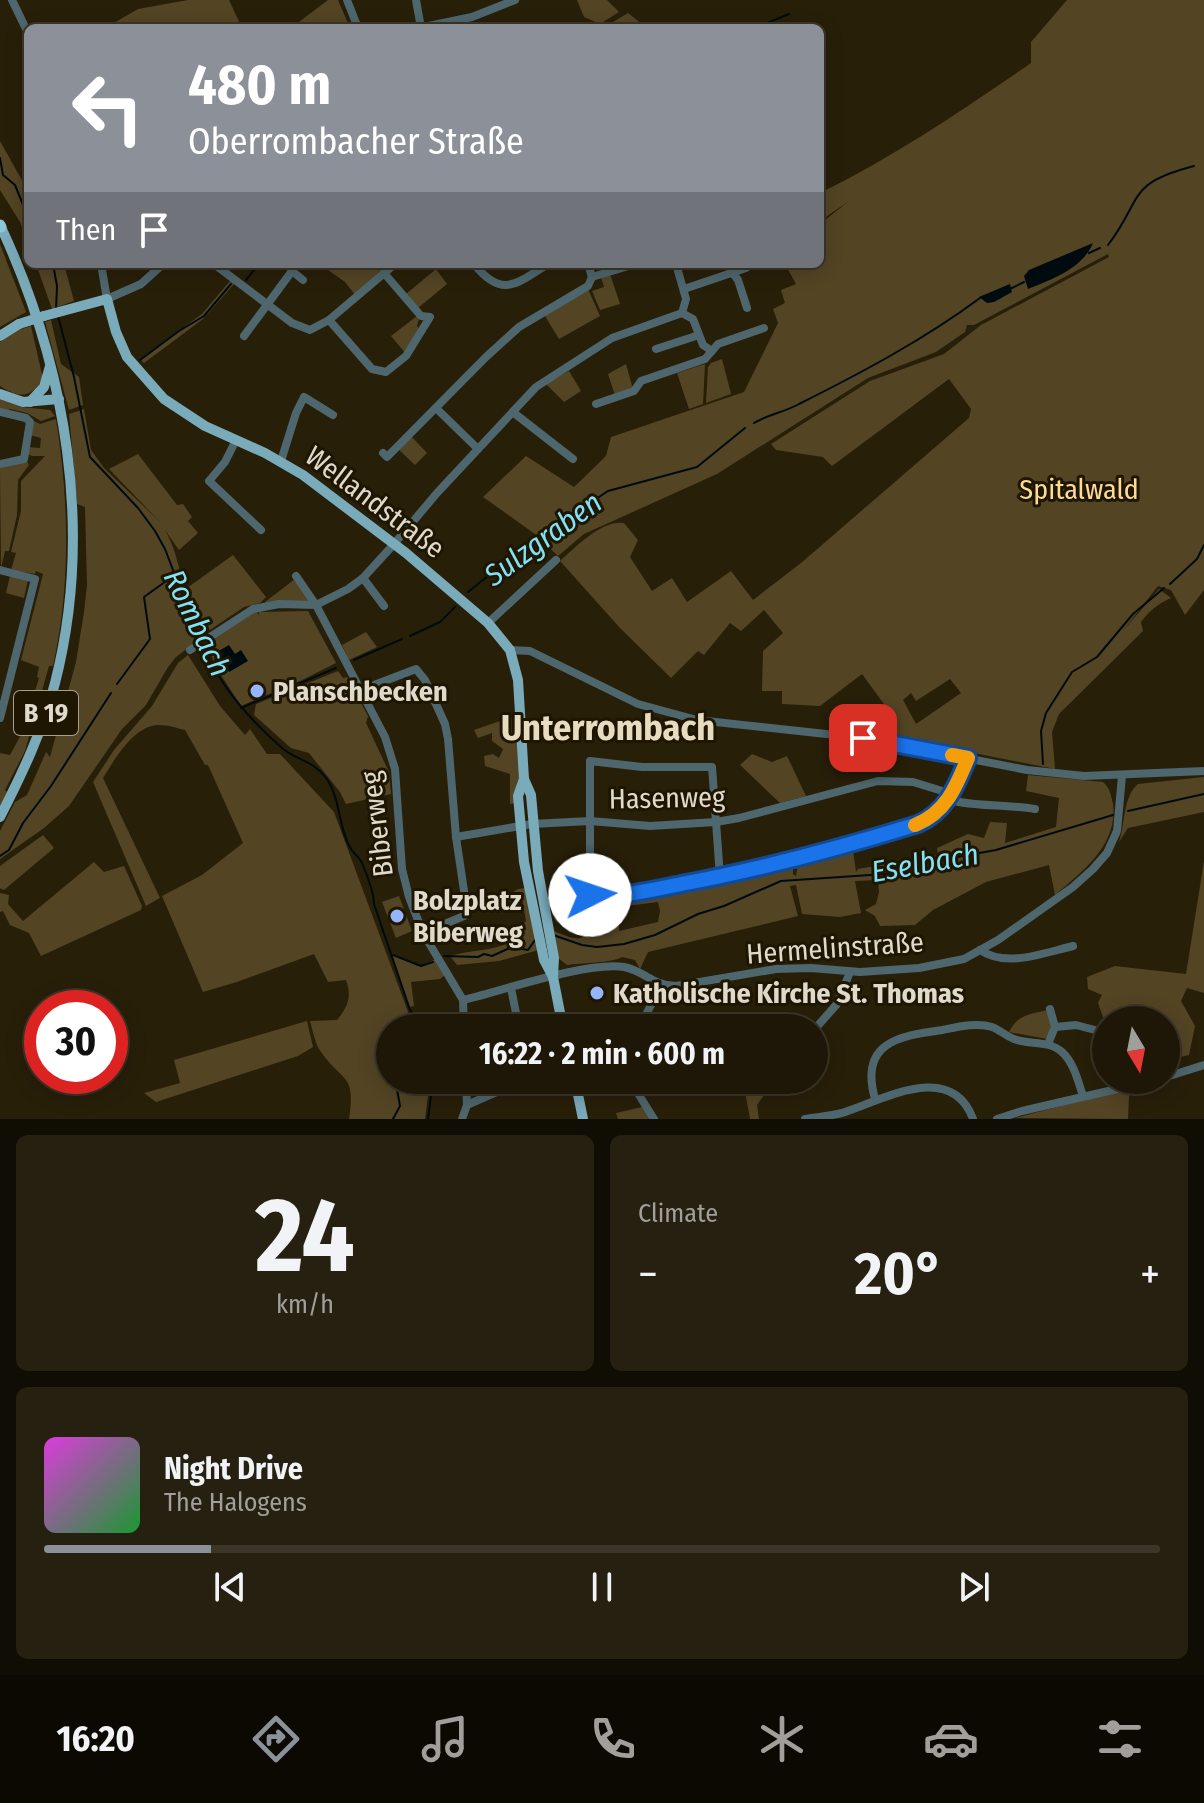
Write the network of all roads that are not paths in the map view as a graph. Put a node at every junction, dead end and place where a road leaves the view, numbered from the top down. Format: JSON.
{"nodes":[{"id":1,"x":12,"y":0,"type":"edge"},
{"id":2,"x":347,"y":0,"type":"edge"},
{"id":3,"x":416,"y":0,"type":"edge"},
{"id":4,"x":515,"y":0,"type":"edge"},
{"id":5,"x":356,"y":24,"type":"edge"},
{"id":6,"x":419,"y":24,"type":"edge"},
{"id":7,"x":439,"y":24,"type":"edge"},
{"id":8,"x":24,"y":25,"type":"edge"},
{"id":9,"x":0,"y":226,"type":"edge"},
{"id":10,"x":102,"y":268,"type":"edge"},
{"id":11,"x":159,"y":268,"type":"edge"},
{"id":12,"x":219,"y":268,"type":"edge"},
{"id":13,"x":390,"y":268,"type":"edge"},
{"id":14,"x":477,"y":268,"type":"edge"},
{"id":15,"x":542,"y":268,"type":"edge"},
{"id":16,"x":589,"y":268,"type":"edge"},
{"id":17,"x":622,"y":268,"type":"edge"},
{"id":18,"x":677,"y":268,"type":"edge"},
{"id":19,"x":746,"y":268,"type":"dead end"},
{"id":20,"x":732,"y":272,"type":"junction"},
{"id":21,"x":384,"y":273,"type":"junction"},
{"id":22,"x":592,"y":277,"type":"junction"},
{"id":23,"x":303,"y":280,"type":"dead end"},
{"id":24,"x":684,"y":289,"type":"junction"},
{"id":25,"x":107,"y":299,"type":"junction"},
{"id":26,"x":267,"y":304,"type":"junction"},
{"id":27,"x":747,"y":308,"type":"dead end"},
{"id":28,"x":682,"y":313,"type":"junction"},
{"id":29,"x":329,"y":320,"type":"junction"},
{"id":30,"x":764,"y":328,"type":"dead end"},
{"id":31,"x":699,"y":335,"type":"junction"},
{"id":32,"x":0,"y":336,"type":"edge"},
{"id":33,"x":244,"y":336,"type":"dead end"},
{"id":34,"x":656,"y":349,"type":"dead end"},
{"id":35,"x":712,"y":351,"type":"junction"},
{"id":36,"x":51,"y":364,"type":"junction"},
{"id":37,"x":0,"y":394,"type":"edge"},
{"id":38,"x":59,"y":399,"type":"junction"},
{"id":39,"x":30,"y":402,"type":"junction"},
{"id":40,"x":596,"y":404,"type":"dead end"},
{"id":41,"x":436,"y":408,"type":"junction"},
{"id":42,"x":0,"y":412,"type":"edge"},
{"id":43,"x":514,"y":413,"type":"junction"},
{"id":44,"x":333,"y":415,"type":"dead end"},
{"id":45,"x":236,"y":440,"type":"junction"},
{"id":46,"x":478,"y":449,"type":"junction"},
{"id":47,"x":383,"y":453,"type":"dead end"},
{"id":48,"x":573,"y":459,"type":"dead end"},
{"id":49,"x":281,"y":461,"type":"junction"},
{"id":50,"x":0,"y":464,"type":"edge"},
{"id":51,"x":261,"y":530,"type":"dead end"},
{"id":52,"x":394,"y":544,"type":"junction"},
{"id":53,"x":556,"y":560,"type":"dead end"},
{"id":54,"x":0,"y":570,"type":"edge"},
{"id":55,"x":296,"y":576,"type":"dead end"},
{"id":56,"x":363,"y":578,"type":"junction"},
{"id":57,"x":316,"y":605,"type":"junction"},
{"id":58,"x":384,"y":606,"type":"dead end"},
{"id":59,"x":488,"y":623,"type":"junction"},
{"id":60,"x":190,"y":650,"type":"dead end"},
{"id":61,"x":510,"y":650,"type":"junction"},
{"id":62,"x":361,"y":690,"type":"junction"},
{"id":63,"x":0,"y":718,"type":"edge"},
{"id":64,"x":968,"y":758,"type":"junction"},
{"id":65,"x":1204,"y":771,"type":"edge"},
{"id":66,"x":1122,"y":776,"type":"junction"},
{"id":67,"x":524,"y":779,"type":"junction"},
{"id":68,"x":950,"y":797,"type":"junction"},
{"id":69,"x":1035,"y":809,"type":"dead end"},
{"id":70,"x":0,"y":817,"type":"edge"},
{"id":71,"x":590,"y":821,"type":"junction"},
{"id":72,"x":716,"y":822,"type":"junction"},
{"id":73,"x":532,"y":824,"type":"junction"},
{"id":74,"x":520,"y":825,"type":"junction"},
{"id":75,"x":456,"y":837,"type":"junction"},
{"id":76,"x":720,"y":877,"type":"junction"},
{"id":77,"x":572,"y":895,"type":"dead end"},
{"id":78,"x":590,"y":895,"type":"junction"},
{"id":79,"x":423,"y":933,"type":"junction"},
{"id":80,"x":1073,"y":946,"type":"dead end"},
{"id":81,"x":980,"y":950,"type":"junction"},
{"id":82,"x":850,"y":972,"type":"junction"},
{"id":83,"x":553,"y":977,"type":"junction"},
{"id":84,"x":661,"y":986,"type":"junction"},
{"id":85,"x":511,"y":988,"type":"junction"},
{"id":86,"x":463,"y":1000,"type":"junction"},
{"id":87,"x":1050,"y":1009,"type":"dead end"},
{"id":88,"x":464,"y":1014,"type":"edge"},
{"id":89,"x":516,"y":1014,"type":"edge"},
{"id":90,"x":560,"y":1014,"type":"edge"},
{"id":91,"x":646,"y":1014,"type":"edge"},
{"id":92,"x":828,"y":1014,"type":"edge"},
{"id":93,"x":1055,"y":1027,"type":"junction"},
{"id":94,"x":1092,"y":1029,"type":"edge"},
{"id":95,"x":1048,"y":1044,"type":"junction"},
{"id":96,"x":1204,"y":1065,"type":"edge"},
{"id":97,"x":1180,"y":1073,"type":"edge"},
{"id":98,"x":467,"y":1094,"type":"edge"},
{"id":99,"x":492,"y":1094,"type":"edge"},
{"id":100,"x":578,"y":1094,"type":"edge"},
{"id":101,"x":639,"y":1094,"type":"edge"},
{"id":102,"x":1092,"y":1094,"type":"edge"},
{"id":103,"x":1083,"y":1096,"type":"junction"},
{"id":104,"x":875,"y":1099,"type":"junction"},
{"id":105,"x":467,"y":1105,"type":"junction"},
{"id":106,"x":462,"y":1119,"type":"edge"},
{"id":107,"x":583,"y":1119,"type":"edge"},
{"id":108,"x":654,"y":1119,"type":"edge"},
{"id":109,"x":805,"y":1119,"type":"edge"},
{"id":110,"x":973,"y":1119,"type":"edge"},
{"id":111,"x":997,"y":1119,"type":"edge"}],
"edges":[{"from":1,"to":8,"type":"street"},
{"from":2,"to":5,"type":"street"},
{"from":3,"to":6,"type":"street"},
{"from":4,"to":7,"type":"street"},
{"from":9,"to":36,"type":"main road","number":"B 19"},
{"from":10,"to":25,"type":"street"},
{"from":11,"to":25,"type":"street"},
{"from":12,"to":26,"type":"street"},
{"from":13,"to":21,"type":"street"},
{"from":14,"to":15,"type":"street"},
{"from":16,"to":22,"type":"street"},
{"from":17,"to":22,"type":"street"},
{"from":18,"to":24,"type":"street"},
{"from":19,"to":20,"type":"street"},
{"from":20,"to":24,"type":"street"},
{"from":20,"to":27,"type":"street"},
{"from":21,"to":29,"type":"street"},
{"from":21,"to":29,"type":"street"},
{"from":22,"to":41,"type":"street"},
{"from":23,"to":26,"type":"street"},
{"from":24,"to":28,"type":"street"},
{"from":25,"to":32,"type":"main road","bridge":true},
{"from":25,"to":45,"type":"main road","name":"Wellandstraße"},
{"from":26,"to":29,"type":"street"},
{"from":26,"to":33,"type":"street"},
{"from":28,"to":31,"type":"street"},
{"from":28,"to":43,"type":"street"},
{"from":30,"to":35,"type":"street"},
{"from":31,"to":34,"type":"street"},
{"from":31,"to":35,"type":"street"},
{"from":35,"to":40,"type":"street"},
{"from":36,"to":38,"type":"main road","number":"B 19"},
{"from":36,"to":39,"type":"main road"},
{"from":37,"to":39,"type":"main road"},
{"from":38,"to":39,"type":"main road"},
{"from":38,"to":70,"type":"main road","number":"B 19"},
{"from":41,"to":46,"type":"street"},
{"from":41,"to":47,"type":"street"},
{"from":42,"to":50,"type":"street"},
{"from":43,"to":46,"type":"street"},
{"from":43,"to":48,"type":"street"},
{"from":44,"to":49,"type":"street"},
{"from":45,"to":49,"type":"main road","name":"Wellandstraße"},
{"from":45,"to":51,"type":"street"},
{"from":46,"to":52,"type":"street"},
{"from":49,"to":52,"type":"main road","name":"Wellandstraße"},
{"from":52,"to":56,"type":"street"},
{"from":52,"to":59,"type":"main road","name":"Wellandstraße"},
{"from":53,"to":59,"type":"street"},
{"from":54,"to":63,"type":"street"},
{"from":55,"to":57,"type":"street","name":"Biberweg"},
{"from":56,"to":57,"type":"street"},
{"from":56,"to":58,"type":"street"},
{"from":57,"to":60,"type":"street"},
{"from":57,"to":62,"type":"street","name":"Biberweg"},
{"from":59,"to":61,"type":"main road","name":"Wellandstraße"},
{"from":61,"to":64,"type":"street"},
{"from":61,"to":67,"type":"main road"},
{"from":62,"to":75,"type":"street"},
{"from":62,"to":79,"type":"street","name":"Biberweg"},
{"from":64,"to":66,"type":"street"},
{"from":64,"to":68,"type":"street"},
{"from":65,"to":66,"type":"street"},
{"from":66,"to":81,"type":"street","name":"Hermelinstraße"},
{"from":67,"to":73,"type":"main road"},
{"from":67,"to":74,"type":"main road"},
{"from":68,"to":69,"type":"street","name":"Hasenweg"},
{"from":68,"to":72,"type":"street","name":"Hasenweg"},
{"from":68,"to":76,"type":"street"},
{"from":71,"to":72,"type":"street","name":"Hasenweg"},
{"from":71,"to":72,"type":"street"},
{"from":71,"to":73,"type":"street","name":"Hasenweg"},
{"from":71,"to":78,"type":"street"},
{"from":72,"to":76,"type":"street"},
{"from":73,"to":74,"type":"street","name":"Hasenweg"},
{"from":73,"to":83,"type":"main road"},
{"from":74,"to":75,"type":"street","name":"Hasenweg"},
{"from":74,"to":83,"type":"main road"},
{"from":75,"to":79,"type":"street"},
{"from":76,"to":78,"type":"street"},
{"from":77,"to":78,"type":"street"},
{"from":79,"to":86,"type":"street","name":"Biberweg"},
{"from":80,"to":81,"type":"street"},
{"from":81,"to":82,"type":"street","name":"Hermelinstraße"},
{"from":82,"to":84,"type":"street","name":"Hermelinstraße"},
{"from":82,"to":92,"type":"street"},
{"from":83,"to":84,"type":"street"},
{"from":83,"to":85,"type":"street"},
{"from":83,"to":90,"type":"main road"},
{"from":84,"to":91,"type":"street"},
{"from":85,"to":86,"type":"street"},
{"from":85,"to":89,"type":"street"},
{"from":86,"to":88,"type":"street","name":"Biberweg"},
{"from":87,"to":93,"type":"street"},
{"from":93,"to":94,"type":"street"},
{"from":93,"to":95,"type":"street"},
{"from":95,"to":103,"type":"street"},
{"from":95,"to":104,"type":"street"},
{"from":96,"to":97,"type":"street"},
{"from":98,"to":105,"type":"street"},
{"from":99,"to":105,"type":"street"},
{"from":100,"to":107,"type":"main road"},
{"from":101,"to":108,"type":"street"},
{"from":102,"to":103,"type":"street"},
{"from":103,"to":111,"type":"street"},
{"from":104,"to":109,"type":"street"},
{"from":104,"to":110,"type":"street"},
{"from":105,"to":106,"type":"street"}]}
